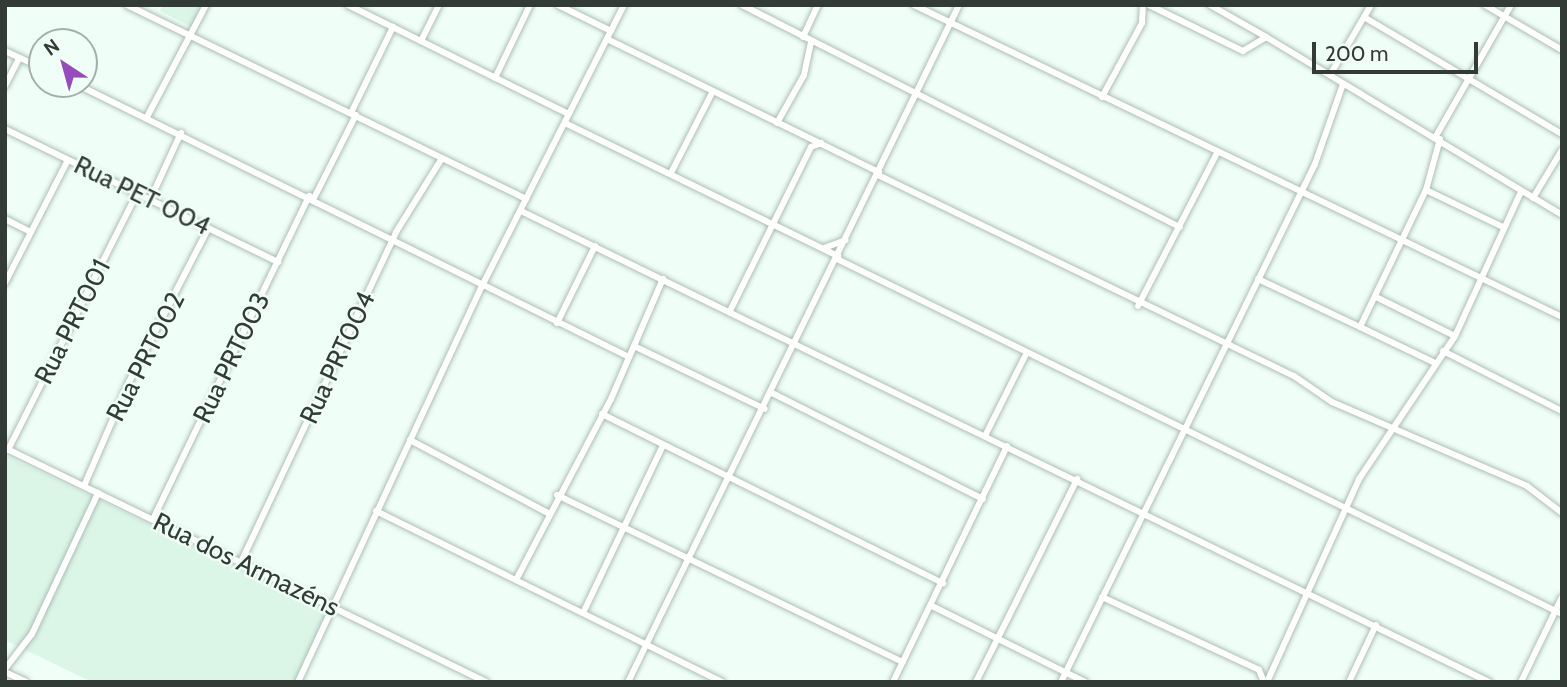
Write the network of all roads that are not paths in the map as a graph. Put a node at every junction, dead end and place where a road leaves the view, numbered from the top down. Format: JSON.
{"nodes":[{"id":1,"x":127,"y":5,"type":"edge"},
{"id":2,"x":206,"y":5,"type":"edge"},
{"id":3,"x":348,"y":5,"type":"edge"},
{"id":4,"x":439,"y":5,"type":"edge"},
{"id":5,"x":530,"y":5,"type":"edge"},
{"id":6,"x":558,"y":5,"type":"edge"},
{"id":7,"x":624,"y":5,"type":"edge"},
{"id":8,"x":742,"y":5,"type":"edge"},
{"id":9,"x":818,"y":5,"type":"edge"},
{"id":10,"x":914,"y":5,"type":"edge"},
{"id":11,"x":960,"y":5,"type":"edge"},
{"id":12,"x":1143,"y":5,"type":"edge"},
{"id":13,"x":1149,"y":5,"type":"edge"},
{"id":14,"x":1210,"y":5,"type":"edge"},
{"id":15,"x":1371,"y":5,"type":"edge"},
{"id":16,"x":1485,"y":5,"type":"edge"},
{"id":17,"x":1511,"y":5,"type":"edge"},
{"id":18,"x":1158,"y":9,"type":"junction"},
{"id":19,"x":1364,"y":17,"type":"junction"},
{"id":20,"x":1504,"y":17,"type":"junction"},
{"id":21,"x":952,"y":22,"type":"junction"},
{"id":22,"x":1142,"y":23,"type":"junction"},
{"id":23,"x":393,"y":27,"type":"junction"},
{"id":24,"x":611,"y":31,"type":"junction"},
{"id":25,"x":192,"y":36,"type":"junction"},
{"id":26,"x":803,"y":37,"type":"junction"},
{"id":27,"x":1266,"y":37,"type":"junction"},
{"id":28,"x":607,"y":39,"type":"junction"},
{"id":29,"x":421,"y":41,"type":"junction"},
{"id":30,"x":811,"y":42,"type":"junction"},
{"id":31,"x":1562,"y":50,"type":"edge"},
{"id":32,"x":5,"y":51,"type":"edge"},
{"id":33,"x":19,"y":58,"type":"junction"},
{"id":34,"x":28,"y":62,"type":"edge"},
{"id":35,"x":1330,"y":75,"type":"junction"},
{"id":36,"x":1471,"y":75,"type":"junction"},
{"id":37,"x":495,"y":78,"type":"junction"},
{"id":38,"x":1343,"y":84,"type":"junction"},
{"id":39,"x":5,"y":86,"type":"edge"},
{"id":40,"x":918,"y":92,"type":"junction"},
{"id":41,"x":712,"y":93,"type":"junction"},
{"id":42,"x":1359,"y":93,"type":"junction"},
{"id":43,"x":98,"y":94,"type":"edge"},
{"id":44,"x":1102,"y":97,"type":"junction"},
{"id":45,"x":1342,"y":97,"type":"junction"},
{"id":46,"x":354,"y":114,"type":"junction"},
{"id":47,"x":569,"y":114,"type":"junction"},
{"id":48,"x":147,"y":117,"type":"junction"},
{"id":49,"x":565,"y":123,"type":"junction"},
{"id":50,"x":777,"y":123,"type":"junction"},
{"id":51,"x":5,"y":129,"type":"edge"},
{"id":52,"x":181,"y":133,"type":"junction"},
{"id":53,"x":1562,"y":134,"type":"edge"},
{"id":54,"x":807,"y":137,"type":"junction"},
{"id":55,"x":1438,"y":138,"type":"junction"},
{"id":56,"x":821,"y":143,"type":"junction"},
{"id":57,"x":811,"y":148,"type":"junction"},
{"id":58,"x":1562,"y":150,"type":"edge"},
{"id":59,"x":1216,"y":155,"type":"junction"},
{"id":60,"x":442,"y":158,"type":"junction"},
{"id":61,"x":68,"y":160,"type":"junction"},
{"id":62,"x":671,"y":173,"type":"junction"},
{"id":63,"x":879,"y":173,"type":"junction"},
{"id":64,"x":1426,"y":190,"type":"junction"},
{"id":65,"x":1521,"y":192,"type":"junction"},
{"id":66,"x":137,"y":193,"type":"junction"},
{"id":67,"x":1300,"y":193,"type":"junction"},
{"id":68,"x":312,"y":197,"type":"junction"},
{"id":69,"x":1533,"y":198,"type":"junction"},
{"id":70,"x":526,"y":199,"type":"junction"},
{"id":71,"x":150,"y":200,"type":"junction"},
{"id":72,"x":521,"y":211,"type":"junction"},
{"id":73,"x":1562,"y":215,"type":"edge"},
{"id":74,"x":1185,"y":216,"type":"junction"},
{"id":75,"x":1174,"y":218,"type":"junction"},
{"id":76,"x":5,"y":219,"type":"edge"},
{"id":77,"x":774,"y":224,"type":"junction"},
{"id":78,"x":1180,"y":227,"type":"junction"},
{"id":79,"x":1503,"y":227,"type":"junction"},
{"id":80,"x":208,"y":229,"type":"junction"},
{"id":81,"x":31,"y":232,"type":"junction"},
{"id":82,"x":846,"y":240,"type":"junction"},
{"id":83,"x":393,"y":241,"type":"junction"},
{"id":84,"x":1401,"y":243,"type":"junction"},
{"id":85,"x":595,"y":246,"type":"junction"},
{"id":86,"x":824,"y":248,"type":"junction"},
{"id":87,"x":837,"y":258,"type":"junction"},
{"id":88,"x":278,"y":262,"type":"junction"},
{"id":89,"x":663,"y":279,"type":"junction"},
{"id":90,"x":1258,"y":279,"type":"junction"},
{"id":91,"x":1479,"y":281,"type":"junction"},
{"id":92,"x":5,"y":283,"type":"edge"},
{"id":93,"x":482,"y":286,"type":"junction"},
{"id":94,"x":1376,"y":297,"type":"junction"},
{"id":95,"x":1139,"y":306,"type":"junction"},
{"id":96,"x":730,"y":311,"type":"junction"},
{"id":97,"x":1562,"y":317,"type":"edge"},
{"id":98,"x":557,"y":323,"type":"junction"},
{"id":99,"x":1360,"y":327,"type":"junction"},
{"id":100,"x":1455,"y":336,"type":"junction"},
{"id":101,"x":796,"y":343,"type":"junction"},
{"id":102,"x":634,"y":346,"type":"junction"},
{"id":103,"x":1225,"y":346,"type":"junction"},
{"id":104,"x":1443,"y":351,"type":"junction"},
{"id":105,"x":1026,"y":354,"type":"junction"},
{"id":106,"x":629,"y":357,"type":"junction"},
{"id":107,"x":1433,"y":362,"type":"junction"},
{"id":108,"x":772,"y":393,"type":"junction"},
{"id":109,"x":765,"y":409,"type":"junction"},
{"id":110,"x":1562,"y":411,"type":"edge"},
{"id":111,"x":602,"y":414,"type":"junction"},
{"id":112,"x":1184,"y":430,"type":"junction"},
{"id":113,"x":1391,"y":430,"type":"junction"},
{"id":114,"x":985,"y":436,"type":"junction"},
{"id":115,"x":410,"y":440,"type":"junction"},
{"id":116,"x":663,"y":445,"type":"junction"},
{"id":117,"x":1007,"y":446,"type":"junction"},
{"id":118,"x":7,"y":449,"type":"edge"},
{"id":119,"x":730,"y":476,"type":"junction"},
{"id":120,"x":1077,"y":479,"type":"junction"},
{"id":121,"x":84,"y":485,"type":"junction"},
{"id":122,"x":98,"y":493,"type":"junction"},
{"id":123,"x":557,"y":495,"type":"junction"},
{"id":124,"x":983,"y":499,"type":"junction"},
{"id":125,"x":1347,"y":509,"type":"junction"},
{"id":126,"x":376,"y":511,"type":"junction"},
{"id":127,"x":548,"y":513,"type":"junction"},
{"id":128,"x":1562,"y":513,"type":"edge"},
{"id":129,"x":1145,"y":514,"type":"junction"},
{"id":130,"x":153,"y":519,"type":"junction"},
{"id":131,"x":622,"y":529,"type":"junction"},
{"id":132,"x":691,"y":559,"type":"junction"},
{"id":133,"x":242,"y":562,"type":"junction"},
{"id":134,"x":516,"y":580,"type":"junction"},
{"id":135,"x":943,"y":583,"type":"junction"},
{"id":136,"x":1306,"y":592,"type":"junction"},
{"id":137,"x":1102,"y":597,"type":"junction"},
{"id":138,"x":1562,"y":597,"type":"edge"},
{"id":139,"x":932,"y":606,"type":"junction"},
{"id":140,"x":333,"y":609,"type":"junction"},
{"id":141,"x":583,"y":612,"type":"junction"},
{"id":142,"x":1558,"y":613,"type":"edge"},
{"id":143,"x":1376,"y":625,"type":"junction"},
{"id":144,"x":997,"y":638,"type":"junction"},
{"id":145,"x":646,"y":645,"type":"junction"},
{"id":146,"x":903,"y":662,"type":"junction"},
{"id":147,"x":1276,"y":665,"type":"junction"},
{"id":148,"x":1259,"y":670,"type":"junction"},
{"id":149,"x":5,"y":671,"type":"edge"},
{"id":150,"x":1065,"y":672,"type":"junction"},
{"id":151,"x":26,"y":682,"type":"edge"},
{"id":152,"x":298,"y":682,"type":"edge"},
{"id":153,"x":486,"y":682,"type":"edge"},
{"id":154,"x":628,"y":682,"type":"edge"},
{"id":155,"x":722,"y":682,"type":"edge"},
{"id":156,"x":893,"y":682,"type":"edge"},
{"id":157,"x":976,"y":682,"type":"edge"},
{"id":158,"x":1061,"y":682,"type":"edge"},
{"id":159,"x":1085,"y":682,"type":"edge"},
{"id":160,"x":1266,"y":682,"type":"edge"},
{"id":161,"x":1349,"y":682,"type":"edge"},
{"id":162,"x":1489,"y":682,"type":"edge"},
{"id":163,"x":1521,"y":682,"type":"edge"}],
"edges":[{"from":1,"to":25,"type":"street"},
{"from":2,"to":25,"type":"street"},
{"from":3,"to":23,"type":"street"},
{"from":4,"to":29,"type":"street"},
{"from":5,"to":37,"type":"street"},
{"from":6,"to":24,"type":"street"},
{"from":7,"to":24,"type":"street"},
{"from":8,"to":26,"type":"street"},
{"from":9,"to":26,"type":"street"},
{"from":10,"to":21,"type":"street"},
{"from":11,"to":21,"type":"street"},
{"from":12,"to":22,"type":"street"},
{"from":13,"to":18,"type":"street"},
{"from":14,"to":27,"type":"street"},
{"from":15,"to":19,"type":"street"},
{"from":16,"to":20,"type":"street"},
{"from":17,"to":20,"type":"street"},
{"from":18,"to":22,"type":"street"},
{"from":18,"to":27,"type":"street"},
{"from":19,"to":35,"type":"street"},
{"from":19,"to":36,"type":"street"},
{"from":20,"to":31,"type":"street"},
{"from":20,"to":36,"type":"street"},
{"from":21,"to":40,"type":"street"},
{"from":21,"to":44,"type":"street"},
{"from":22,"to":44,"type":"street"},
{"from":23,"to":29,"type":"street"},
{"from":23,"to":46,"type":"street","name":"Rua PRT003"},
{"from":24,"to":28,"type":"street"},
{"from":25,"to":46,"type":"street"},
{"from":25,"to":48,"type":"street"},
{"from":26,"to":30,"type":"street"},
{"from":27,"to":35,"type":"street"},
{"from":28,"to":41,"type":"street"},
{"from":28,"to":47,"type":"street"},
{"from":29,"to":37,"type":"street"},
{"from":30,"to":40,"type":"street"},
{"from":30,"to":50,"type":"street"},
{"from":32,"to":33,"type":"street"},
{"from":33,"to":34,"type":"street"},
{"from":33,"to":39,"type":"street"},
{"from":35,"to":38,"type":"street"},
{"from":36,"to":53,"type":"street"},
{"from":36,"to":55,"type":"street"},
{"from":37,"to":47,"type":"street"},
{"from":38,"to":42,"type":"street"},
{"from":38,"to":45,"type":"street"},
{"from":40,"to":63,"type":"street"},
{"from":40,"to":75,"type":"street"},
{"from":41,"to":50,"type":"street"},
{"from":41,"to":62,"type":"street"},
{"from":42,"to":45,"type":"street"},
{"from":42,"to":55,"type":"street"},
{"from":43,"to":48,"type":"street"},
{"from":44,"to":59,"type":"street"},
{"from":45,"to":67,"type":"street"},
{"from":46,"to":60,"type":"street"},
{"from":46,"to":68,"type":"street","name":"Rua PRT003"},
{"from":47,"to":49,"type":"street"},
{"from":48,"to":52,"type":"street"},
{"from":49,"to":62,"type":"street"},
{"from":49,"to":70,"type":"street"},
{"from":50,"to":54,"type":"street"},
{"from":51,"to":61,"type":"street","name":"Rua PET 004"},
{"from":52,"to":68,"type":"street"},
{"from":52,"to":71,"type":"street"},
{"from":54,"to":56,"type":"street"},
{"from":54,"to":57,"type":"street"},
{"from":55,"to":64,"type":"street"},
{"from":55,"to":65,"type":"street"},
{"from":56,"to":57,"type":"street"},
{"from":56,"to":63,"type":"street"},
{"from":57,"to":77,"type":"street"},
{"from":58,"to":69,"type":"street"},
{"from":59,"to":67,"type":"street"},
{"from":59,"to":74,"type":"street"},
{"from":60,"to":70,"type":"street"},
{"from":60,"to":83,"type":"street","name":"Rua PRT004"},
{"from":61,"to":66,"type":"street","name":"Rua PET 004"},
{"from":61,"to":81,"type":"street"},
{"from":62,"to":77,"type":"street"},
{"from":63,"to":82,"type":"street"},
{"from":63,"to":95,"type":"street"},
{"from":64,"to":79,"type":"street"},
{"from":64,"to":84,"type":"street"},
{"from":65,"to":69,"type":"street"},
{"from":65,"to":79,"type":"street"},
{"from":66,"to":71,"type":"street","name":"Rua PET 004"},
{"from":66,"to":118,"type":"street","name":"Rua PRT001"},
{"from":67,"to":84,"type":"street"},
{"from":67,"to":90,"type":"street"},
{"from":68,"to":83,"type":"street"},
{"from":68,"to":88,"type":"street","name":"Rua PRT003"},
{"from":69,"to":73,"type":"street"},
{"from":70,"to":72,"type":"street"},
{"from":71,"to":80,"type":"street","name":"Rua PET 004"},
{"from":72,"to":85,"type":"street"},
{"from":72,"to":93,"type":"street"},
{"from":74,"to":75,"type":"street"},
{"from":74,"to":78,"type":"street"},
{"from":75,"to":78,"type":"street"},
{"from":76,"to":81,"type":"street"},
{"from":77,"to":86,"type":"street"},
{"from":77,"to":96,"type":"street"},
{"from":78,"to":95,"type":"street"},
{"from":79,"to":91,"type":"street"},
{"from":80,"to":88,"type":"street","name":"Rua PET 004"},
{"from":80,"to":121,"type":"street","name":"Rua PRT002"},
{"from":81,"to":92,"type":"street"},
{"from":82,"to":86,"type":"street"},
{"from":82,"to":87,"type":"street"},
{"from":83,"to":93,"type":"street"},
{"from":83,"to":133,"type":"street","name":"Rua PRT004"},
{"from":84,"to":91,"type":"street"},
{"from":84,"to":94,"type":"street"},
{"from":85,"to":89,"type":"street"},
{"from":85,"to":98,"type":"street"},
{"from":86,"to":87,"type":"street"},
{"from":87,"to":101,"type":"street"},
{"from":87,"to":105,"type":"street"},
{"from":88,"to":130,"type":"street","name":"Rua PRT003"},
{"from":89,"to":96,"type":"street"},
{"from":89,"to":102,"type":"street"},
{"from":90,"to":99,"type":"street"},
{"from":90,"to":103,"type":"street"},
{"from":91,"to":97,"type":"street"},
{"from":91,"to":100,"type":"street"},
{"from":93,"to":98,"type":"street"},
{"from":93,"to":115,"type":"street"},
{"from":94,"to":99,"type":"street"},
{"from":94,"to":100,"type":"street"},
{"from":95,"to":103,"type":"street"},
{"from":96,"to":101,"type":"street"},
{"from":98,"to":106,"type":"street"},
{"from":99,"to":107,"type":"street"},
{"from":100,"to":104,"type":"street"},
{"from":101,"to":108,"type":"street"},
{"from":101,"to":114,"type":"street"},
{"from":102,"to":106,"type":"street"},
{"from":102,"to":109,"type":"street"},
{"from":103,"to":112,"type":"street"},
{"from":103,"to":113,"type":"street"},
{"from":104,"to":107,"type":"street"},
{"from":104,"to":110,"type":"street"},
{"from":105,"to":112,"type":"street"},
{"from":105,"to":114,"type":"street"},
{"from":106,"to":111,"type":"street"},
{"from":107,"to":113,"type":"street"},
{"from":108,"to":109,"type":"street"},
{"from":108,"to":124,"type":"street"},
{"from":109,"to":119,"type":"street"},
{"from":111,"to":116,"type":"street"},
{"from":111,"to":123,"type":"street"},
{"from":112,"to":125,"type":"street"},
{"from":112,"to":129,"type":"street"},
{"from":113,"to":125,"type":"street"},
{"from":113,"to":128,"type":"street"},
{"from":114,"to":117,"type":"street"},
{"from":115,"to":126,"type":"street"},
{"from":115,"to":127,"type":"street"},
{"from":116,"to":119,"type":"street"},
{"from":116,"to":131,"type":"street"},
{"from":117,"to":120,"type":"street"},
{"from":117,"to":124,"type":"street"},
{"from":118,"to":121,"type":"street","name":"Rua dos Armazéns"},
{"from":119,"to":132,"type":"street"},
{"from":119,"to":135,"type":"street"},
{"from":120,"to":129,"type":"street"},
{"from":120,"to":144,"type":"street"},
{"from":121,"to":122,"type":"street","name":"Rua dos Armazéns"},
{"from":122,"to":130,"type":"street","name":"Rua dos Armazéns"},
{"from":122,"to":149,"type":"street"},
{"from":123,"to":127,"type":"street"},
{"from":123,"to":131,"type":"street"},
{"from":124,"to":135,"type":"street"},
{"from":125,"to":136,"type":"street"},
{"from":125,"to":142,"type":"street"},
{"from":126,"to":134,"type":"street"},
{"from":126,"to":140,"type":"street"},
{"from":127,"to":134,"type":"street"},
{"from":129,"to":136,"type":"street"},
{"from":129,"to":137,"type":"street"},
{"from":130,"to":133,"type":"street","name":"Rua dos Armazéns"},
{"from":131,"to":132,"type":"street"},
{"from":131,"to":141,"type":"street"},
{"from":132,"to":145,"type":"street"},
{"from":132,"to":146,"type":"street"},
{"from":133,"to":140,"type":"street","name":"Rua dos Armazéns"},
{"from":134,"to":141,"type":"street"},
{"from":135,"to":139,"type":"street"},
{"from":136,"to":143,"type":"street"},
{"from":136,"to":147,"type":"street"},
{"from":137,"to":148,"type":"street"},
{"from":137,"to":150,"type":"street"},
{"from":138,"to":142,"type":"street"},
{"from":139,"to":144,"type":"street"},
{"from":139,"to":146,"type":"street"},
{"from":140,"to":152,"type":"street"},
{"from":140,"to":153,"type":"street","name":"Rua dos Armazéns"},
{"from":141,"to":145,"type":"street"},
{"from":142,"to":163,"type":"street"},
{"from":143,"to":161,"type":"street"},
{"from":143,"to":162,"type":"street"},
{"from":144,"to":150,"type":"street"},
{"from":144,"to":157,"type":"street"},
{"from":145,"to":154,"type":"street"},
{"from":145,"to":155,"type":"street"},
{"from":146,"to":156,"type":"street"},
{"from":147,"to":148,"type":"street"},
{"from":147,"to":160,"type":"street"},
{"from":148,"to":160,"type":"street"},
{"from":149,"to":151,"type":"street"},
{"from":150,"to":158,"type":"street"},
{"from":150,"to":159,"type":"street"}]}
